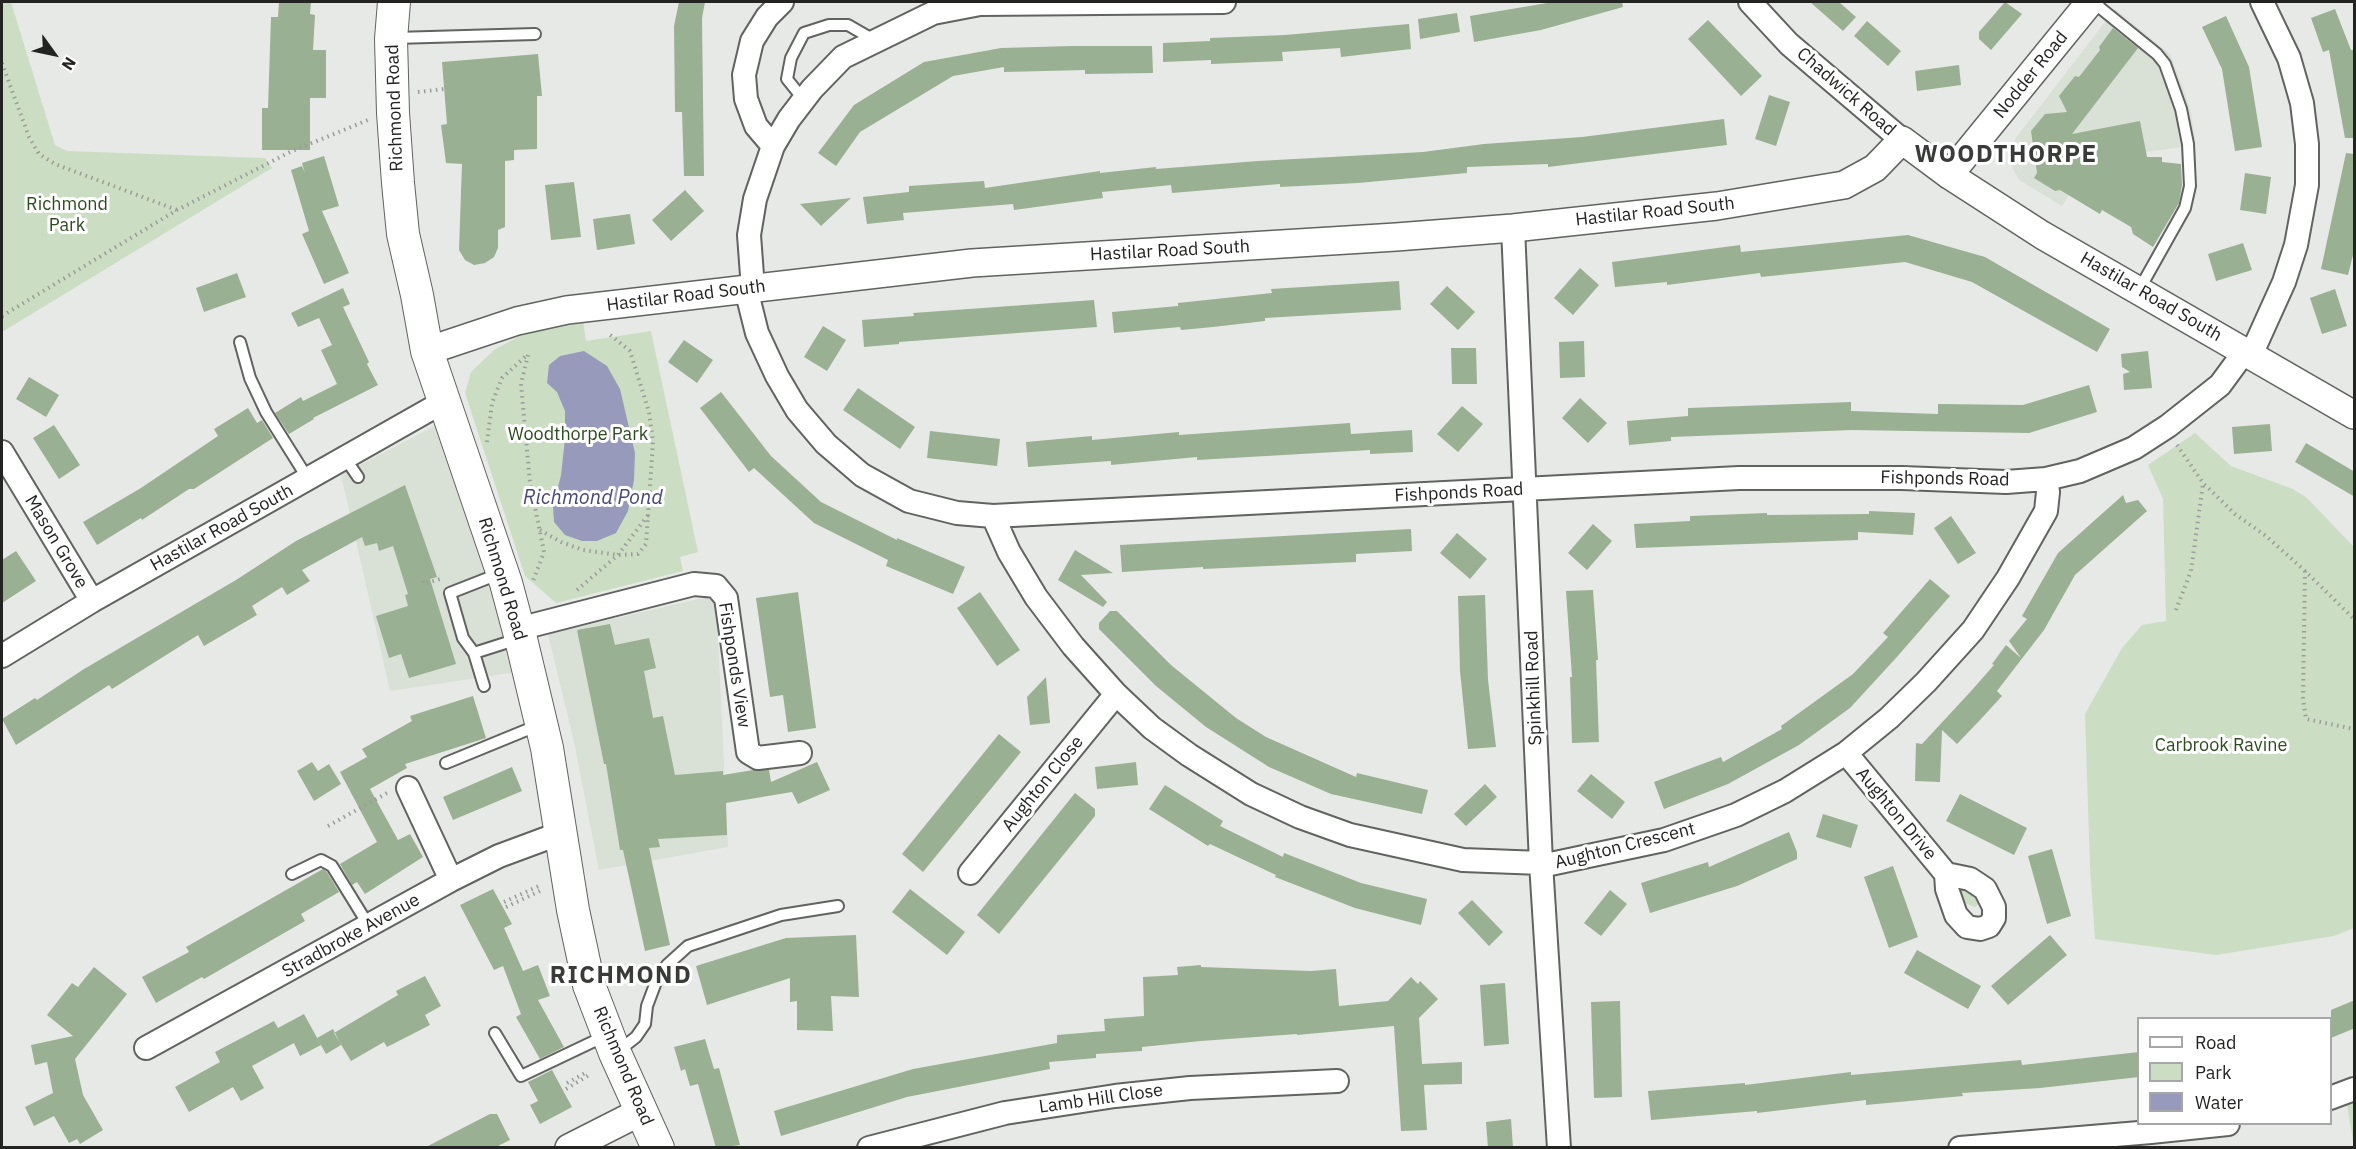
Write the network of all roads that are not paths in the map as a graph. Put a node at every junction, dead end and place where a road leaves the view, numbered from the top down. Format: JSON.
{"nodes":[{"id":1,"x":394,"y":2,"type":"edge"},
{"id":2,"x":782,"y":2,"type":"edge"},
{"id":3,"x":1224,"y":2,"type":"edge"},
{"id":4,"x":1750,"y":2,"type":"edge"},
{"id":5,"x":2092,"y":2,"type":"edge"},
{"id":6,"x":2262,"y":2,"type":"edge"},
{"id":7,"x":927,"y":7,"type":"edge"},
{"id":8,"x":535,"y":34,"type":"dead end"},
{"id":9,"x":391,"y":39,"type":"junction"},
{"id":10,"x":875,"y":40,"type":"junction"},
{"id":11,"x":803,"y":99,"type":"junction"},
{"id":12,"x":1902,"y":140,"type":"junction"},
{"id":13,"x":773,"y":146,"type":"junction"},
{"id":14,"x":1949,"y":176,"type":"junction"},
{"id":15,"x":1513,"y":228,"type":"junction"},
{"id":16,"x":749,"y":289,"type":"junction"},
{"id":17,"x":2138,"y":290,"type":"junction"},
{"id":18,"x":240,"y":342,"type":"dead end"},
{"id":19,"x":427,"y":351,"type":"junction"},
{"id":20,"x":2248,"y":353,"type":"junction"},
{"id":21,"x":443,"y":402,"type":"junction"},
{"id":22,"x":2355,"y":416,"type":"edge"},
{"id":23,"x":2,"y":452,"type":"edge"},
{"id":24,"x":309,"y":479,"type":"junction"},
{"id":25,"x":2046,"y":479,"type":"junction"},
{"id":26,"x":1526,"y":489,"type":"junction"},
{"id":27,"x":993,"y":516,"type":"junction"},
{"id":28,"x":502,"y":573,"type":"junction"},
{"id":29,"x":92,"y":601,"type":"junction"},
{"id":30,"x":520,"y":634,"type":"junction"},
{"id":31,"x":474,"y":653,"type":"junction"},
{"id":32,"x":2,"y":656,"type":"edge"},
{"id":33,"x":484,"y":686,"type":"dead end"},
{"id":34,"x":1116,"y":694,"type":"junction"},
{"id":35,"x":542,"y":726,"type":"junction"},
{"id":36,"x":800,"y":753,"type":"dead end"},
{"id":37,"x":1846,"y":753,"type":"junction"},
{"id":38,"x":446,"y":763,"type":"dead end"},
{"id":39,"x":408,"y":788,"type":"road end"},
{"id":40,"x":561,"y":833,"type":"junction"},
{"id":41,"x":1541,"y":865,"type":"junction"},
{"id":42,"x":970,"y":873,"type":"dead end"},
{"id":43,"x":292,"y":874,"type":"dead end"},
{"id":44,"x":1947,"y":874,"type":"dead end"},
{"id":45,"x":452,"y":880,"type":"junction"},
{"id":46,"x":838,"y":906,"type":"dead end"},
{"id":47,"x":369,"y":926,"type":"junction"},
{"id":48,"x":495,"y":1033,"type":"dead end"},
{"id":49,"x":612,"y":1044,"type":"junction"},
{"id":50,"x":146,"y":1048,"type":"dead end"},
{"id":51,"x":1337,"y":1081,"type":"dead end"},
{"id":52,"x":2355,"y":1089,"type":"edge"},
{"id":53,"x":2332,"y":1098,"type":"edge"},
{"id":54,"x":642,"y":1111,"type":"junction"},
{"id":55,"x":2220,"y":1125,"type":"edge"},
{"id":56,"x":2079,"y":1143,"type":"edge"},
{"id":57,"x":569,"y":1148,"type":"edge"},
{"id":58,"x":658,"y":1148,"type":"edge"},
{"id":59,"x":869,"y":1148,"type":"edge"},
{"id":60,"x":1559,"y":1148,"type":"edge"},
{"id":61,"x":1960,"y":1148,"type":"edge"}],
"edges":[{"from":1,"to":9,"type":"main road","name":"Richmond Road"},
{"from":2,"to":13,"type":"street"},
{"from":3,"to":7,"type":"street","name":"Fishponds Road"},
{"from":4,"to":12,"type":"street","name":"Chadwick Road"},
{"from":5,"to":14,"type":"street","name":"Nodder Road"},
{"from":5,"to":17,"type":"lane"},
{"from":6,"to":20,"type":"street","name":"Fishponds Road"},
{"from":7,"to":10,"type":"street","name":"Fishponds Road"},
{"from":8,"to":9,"type":"lane"},
{"from":9,"to":19,"type":"main road","name":"Richmond Road"},
{"from":10,"to":11,"type":"street","name":"Fishponds Road"},
{"from":10,"to":11,"type":"lane"},
{"from":11,"to":13,"type":"street","name":"Fishponds Road"},
{"from":12,"to":14,"type":"street","name":"Chadwick Road"},
{"from":12,"to":15,"type":"street","name":"Hastilar Road South"},
{"from":13,"to":16,"type":"street","name":"Fishponds Road"},
{"from":14,"to":17,"type":"street","name":"Hastilar Road South"},
{"from":15,"to":16,"type":"street","name":"Hastilar Road South"},
{"from":15,"to":26,"type":"street","name":"Spinkhill Road"},
{"from":16,"to":19,"type":"street","name":"Hastilar Road South"},
{"from":16,"to":27,"type":"street","name":"Fishponds Road"},
{"from":17,"to":20,"type":"street","name":"Hastilar Road South"},
{"from":18,"to":24,"type":"lane"},
{"from":19,"to":21,"type":"main road","name":"Richmond Road"},
{"from":20,"to":22,"type":"street","name":"Hastilar Road South"},
{"from":20,"to":25,"type":"street","name":"Fishponds Road"},
{"from":21,"to":24,"type":"street","name":"Hastilar Road South"},
{"from":21,"to":28,"type":"main road","name":"Richmond Road"},
{"from":23,"to":29,"type":"street","name":"Mason Grove"},
{"from":24,"to":29,"type":"street","name":"Hastilar Road South"},
{"from":25,"to":26,"type":"street","name":"Fishponds Road"},
{"from":25,"to":37,"type":"street","name":"Aughton Crescent"},
{"from":26,"to":27,"type":"street","name":"Fishponds Road"},
{"from":26,"to":41,"type":"street","name":"Spinkhill Road"},
{"from":27,"to":34,"type":"street","name":"Aughton Crescent"},
{"from":28,"to":30,"type":"main road","name":"Richmond Road"},
{"from":28,"to":31,"type":"lane"},
{"from":29,"to":32,"type":"street","name":"Hastilar Road South"},
{"from":30,"to":31,"type":"lane"},
{"from":30,"to":35,"type":"main road","name":"Richmond Road"},
{"from":30,"to":36,"type":"street","name":"Fishponds View"},
{"from":31,"to":33,"type":"lane"},
{"from":34,"to":41,"type":"street","name":"Aughton Crescent"},
{"from":34,"to":42,"type":"street","name":"Aughton Close"},
{"from":35,"to":38,"type":"lane"},
{"from":35,"to":40,"type":"main road","name":"Richmond Road"},
{"from":37,"to":41,"type":"street","name":"Aughton Crescent"},
{"from":37,"to":44,"type":"street","name":"Aughton Drive"},
{"from":39,"to":45,"type":"street"},
{"from":40,"to":45,"type":"street","name":"Stradbroke Avenue"},
{"from":40,"to":49,"type":"main road","name":"Richmond Road"},
{"from":41,"to":60,"type":"street","name":"Spinkhill Road"},
{"from":43,"to":47,"type":"lane"},
{"from":45,"to":47,"type":"street","name":"Stradbroke Avenue"},
{"from":46,"to":49,"type":"lane"},
{"from":47,"to":50,"type":"street","name":"Stradbroke Avenue"},
{"from":48,"to":49,"type":"lane"},
{"from":49,"to":54,"type":"main road","name":"Richmond Road"},
{"from":51,"to":59,"type":"street","name":"Lamb Hill Close"},
{"from":52,"to":53,"type":"street"},
{"from":54,"to":57,"type":"street"},
{"from":54,"to":58,"type":"main road","name":"Richmond Road"},
{"from":55,"to":56,"type":"street"},
{"from":56,"to":61,"type":"street"}]}
